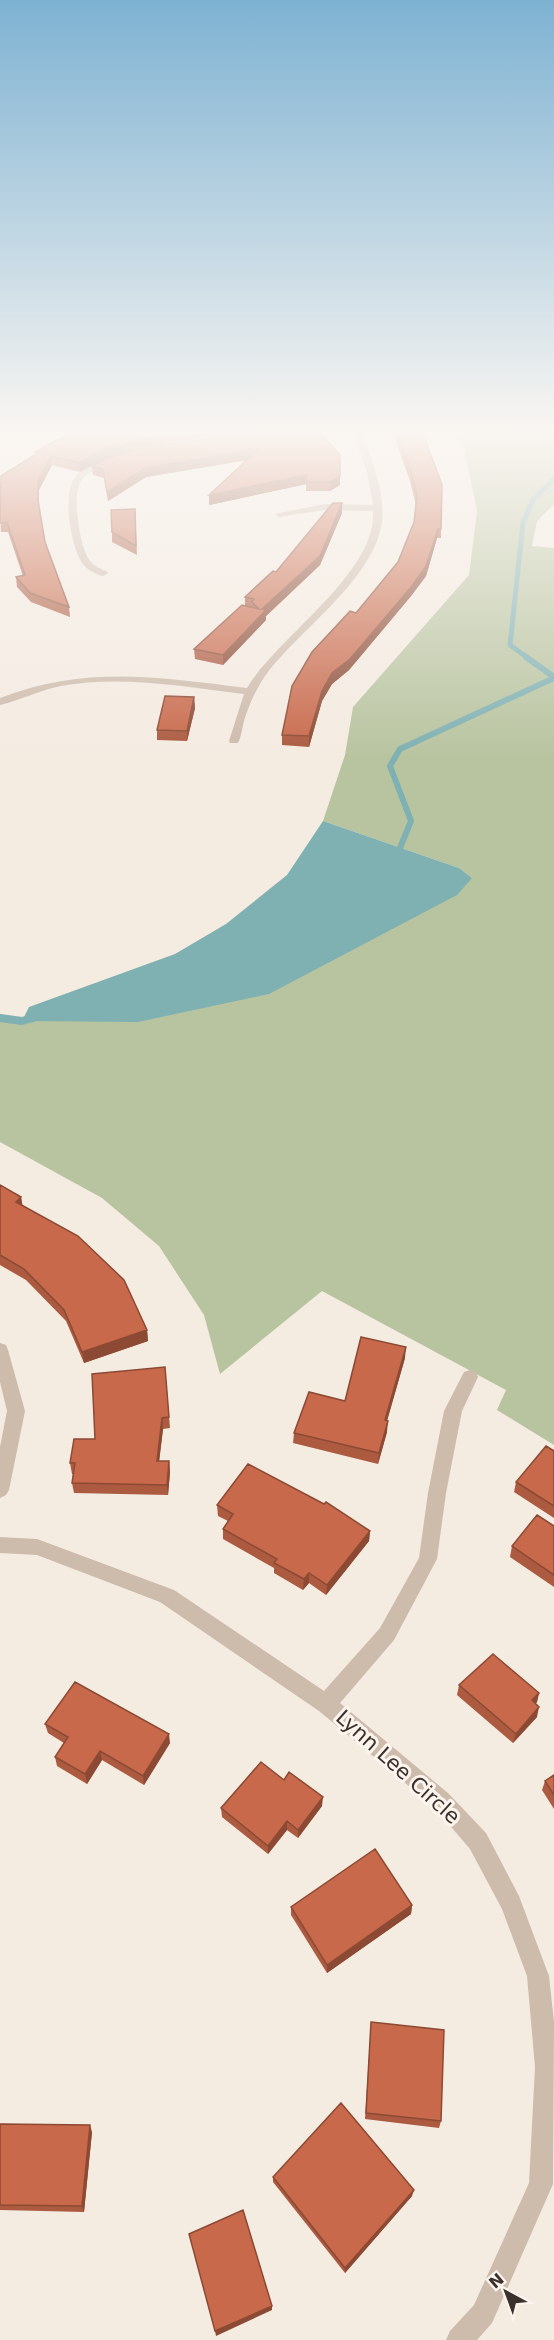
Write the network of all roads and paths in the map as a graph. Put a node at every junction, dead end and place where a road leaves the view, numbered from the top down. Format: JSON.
{"nodes":[{"id":1,"x":78,"y":540,"type":"edge"},
{"id":2,"x":370,"y":540,"type":"edge"},
{"id":3,"x":103,"y":573,"type":"dead end"},
{"id":4,"x":250,"y":691,"type":"junction"},
{"id":5,"x":0,"y":702,"type":"edge"},
{"id":6,"x":234,"y":741,"type":"dead end"},
{"id":7,"x":0,"y":1350,"type":"edge"},
{"id":8,"x":470,"y":1377,"type":"dead end"},
{"id":9,"x":0,"y":1490,"type":"edge"},
{"id":10,"x":0,"y":1545,"type":"edge"},
{"id":11,"x":326,"y":1704,"type":"junction"},
{"id":12,"x":547,"y":2187,"type":"edge"},
{"id":13,"x":459,"y":2340,"type":"edge"}],
"edges":[{"from":1,"to":3,"type":"street"},
{"from":2,"to":4,"type":"street"},
{"from":4,"to":5,"type":"street"},
{"from":4,"to":6,"type":"street"},
{"from":7,"to":9,"type":"street"},
{"from":8,"to":11,"type":"street"},
{"from":10,"to":11,"type":"street","name":"Lynn Lee Circle"},
{"from":11,"to":12,"type":"street","name":"Lynn Lee Circle"},
{"from":12,"to":13,"type":"street","name":"Lynn Lee Circle"}]}
